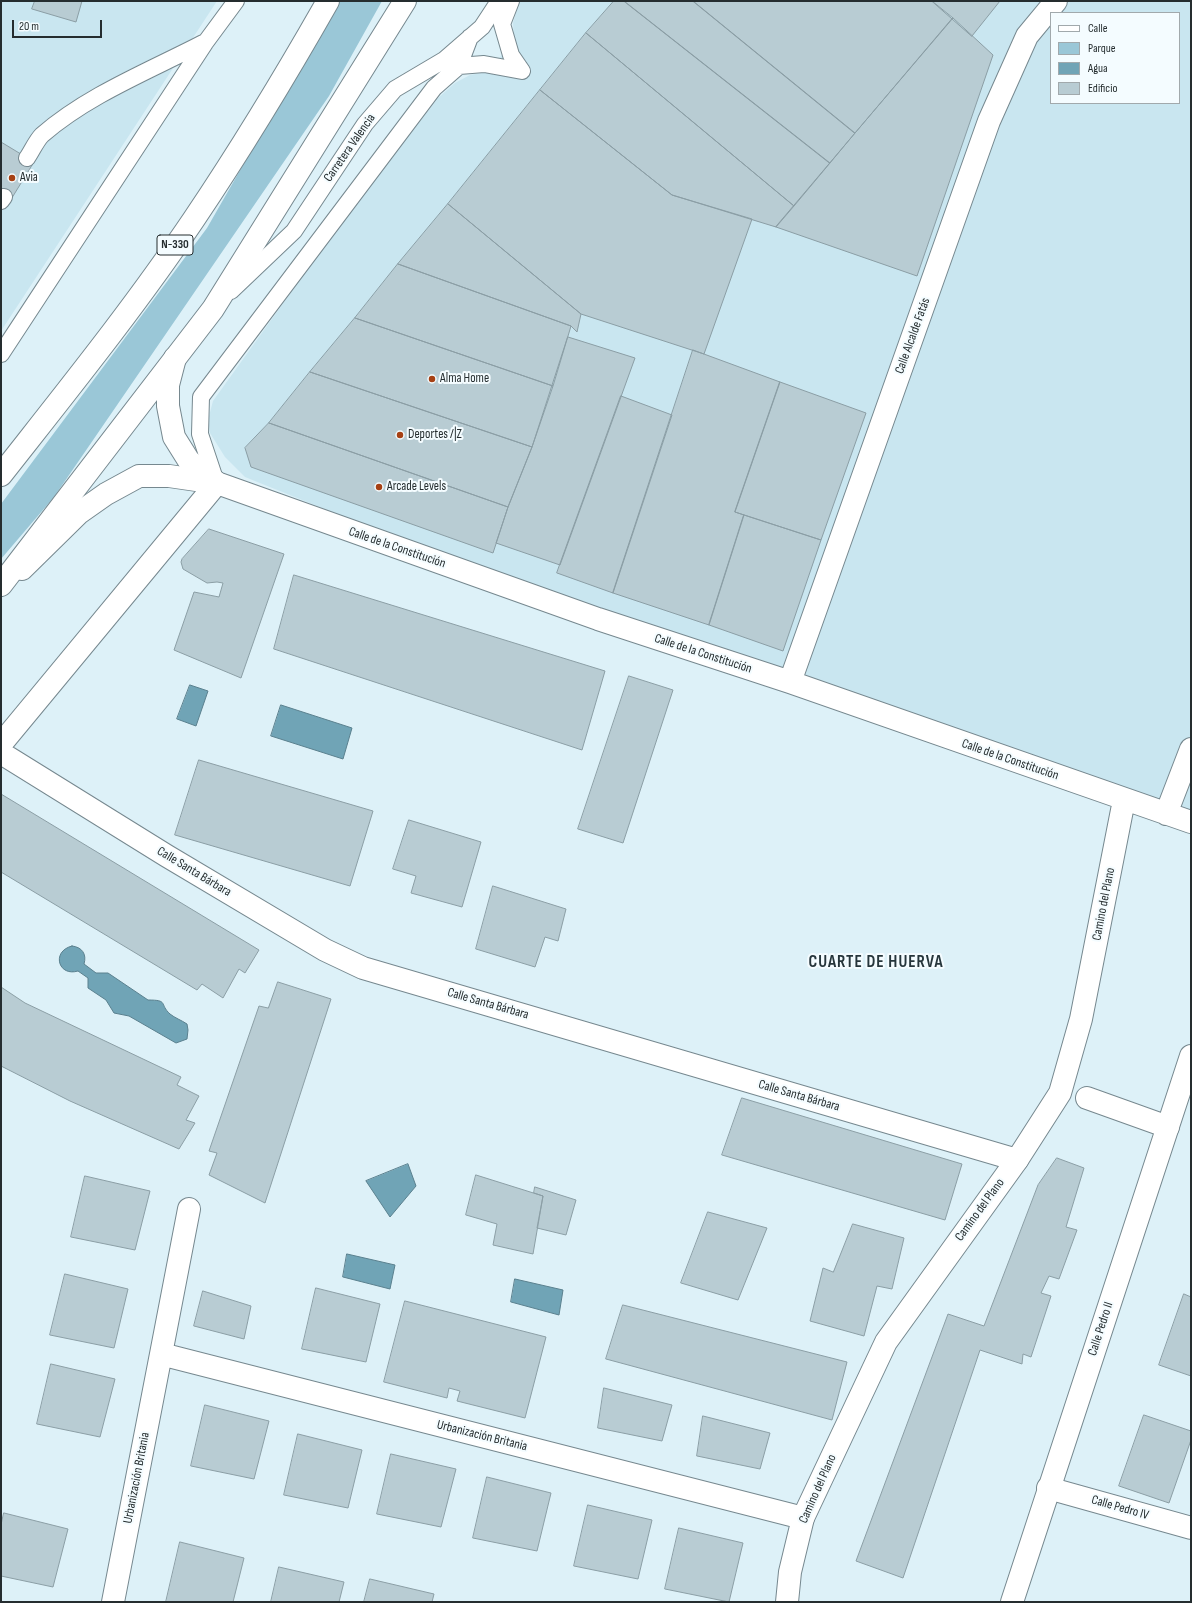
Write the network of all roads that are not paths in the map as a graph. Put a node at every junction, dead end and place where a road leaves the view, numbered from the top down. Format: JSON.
{"nodes":[{"id":1,"x":236,"y":1,"type":"edge"},
{"id":2,"x":328,"y":1,"type":"edge"},
{"id":3,"x":405,"y":1,"type":"edge"},
{"id":4,"x":499,"y":1,"type":"edge"},
{"id":5,"x":511,"y":1,"type":"edge"},
{"id":6,"x":1056,"y":1,"type":"edge"},
{"id":7,"x":470,"y":37,"type":"junction"},
{"id":8,"x":205,"y":43,"type":"junction"},
{"id":9,"x":459,"y":66,"type":"junction"},
{"id":10,"x":27,"y":158,"type":"dead end"},
{"id":11,"x":213,"y":309,"type":"junction"},
{"id":12,"x":1,"y":354,"type":"edge"},
{"id":13,"x":175,"y":356,"type":"junction"},
{"id":14,"x":1,"y":474,"type":"edge"},
{"id":15,"x":217,"y":483,"type":"junction"},
{"id":16,"x":1,"y":585,"type":"edge"},
{"id":17,"x":1,"y":589,"type":"edge"},
{"id":18,"x":790,"y":682,"type":"junction"},
{"id":19,"x":1,"y":744,"type":"edge"},
{"id":20,"x":1191,"y":749,"type":"edge"},
{"id":21,"x":1,"y":753,"type":"edge"},
{"id":22,"x":1124,"y":800,"type":"junction"},
{"id":23,"x":1166,"y":814,"type":"junction"},
{"id":24,"x":1191,"y":822,"type":"edge"},
{"id":25,"x":1191,"y":1056,"type":"edge"},
{"id":26,"x":1087,"y":1098,"type":"dead end"},
{"id":27,"x":1168,"y":1127,"type":"junction"},
{"id":28,"x":1016,"y":1160,"type":"junction"},
{"id":29,"x":189,"y":1209,"type":"dead end"},
{"id":30,"x":161,"y":1354,"type":"junction"},
{"id":31,"x":1048,"y":1488,"type":"junction"},
{"id":32,"x":804,"y":1518,"type":"junction"},
{"id":33,"x":1191,"y":1528,"type":"edge"},
{"id":34,"x":113,"y":1602,"type":"edge"},
{"id":35,"x":787,"y":1602,"type":"edge"},
{"id":36,"x":1012,"y":1602,"type":"edge"}],
"edges":[{"from":1,"to":8,"type":"lane"},
{"from":2,"to":14,"type":"main road","number":"N-330"},
{"from":3,"to":11,"type":"main road"},
{"from":4,"to":7,"type":"lane","name":"Carretera Valencia"},
{"from":5,"to":9,"type":"lane"},
{"from":6,"to":18,"type":"main road","name":"Calle Alcalde Fatás"},
{"from":7,"to":9,"type":"lane"},
{"from":7,"to":11,"type":"lane","name":"Carretera Valencia"},
{"from":8,"to":10,"type":"lane"},
{"from":8,"to":12,"type":"lane"},
{"from":9,"to":15,"type":"lane"},
{"from":11,"to":13,"type":"main road"},
{"from":13,"to":15,"type":"main road","name":"Calle de la Constitución"},
{"from":13,"to":16,"type":"main road"},
{"from":15,"to":17,"type":"main road","name":"Calle de la Constitución"},
{"from":15,"to":18,"type":"main road","name":"Calle de la Constitución"},
{"from":15,"to":19,"type":"main road"},
{"from":18,"to":22,"type":"main road","name":"Calle de la Constitución"},
{"from":20,"to":23,"type":"main road"},
{"from":21,"to":28,"type":"main road","name":"Calle Santa Bárbara"},
{"from":22,"to":23,"type":"main road","name":"Calle de la Constitución"},
{"from":22,"to":28,"type":"main road","name":"Camino del Plano"},
{"from":23,"to":24,"type":"main road","name":"Calle de la Constitución"},
{"from":25,"to":27,"type":"main road","name":"Calle Pedro II"},
{"from":26,"to":27,"type":"main road"},
{"from":27,"to":31,"type":"main road","name":"Calle Pedro II"},
{"from":28,"to":32,"type":"main road","name":"Camino del Plano"},
{"from":29,"to":30,"type":"main road","name":"Urbanización Britania"},
{"from":30,"to":32,"type":"main road","name":"Urbanización Britania"},
{"from":30,"to":34,"type":"main road","name":"Urbanización Britania"},
{"from":31,"to":33,"type":"main road","name":"Calle Pedro IV"},
{"from":31,"to":36,"type":"main road","name":"Calle Pedro II"},
{"from":32,"to":35,"type":"main road","name":"Camino del Plano"}]}
